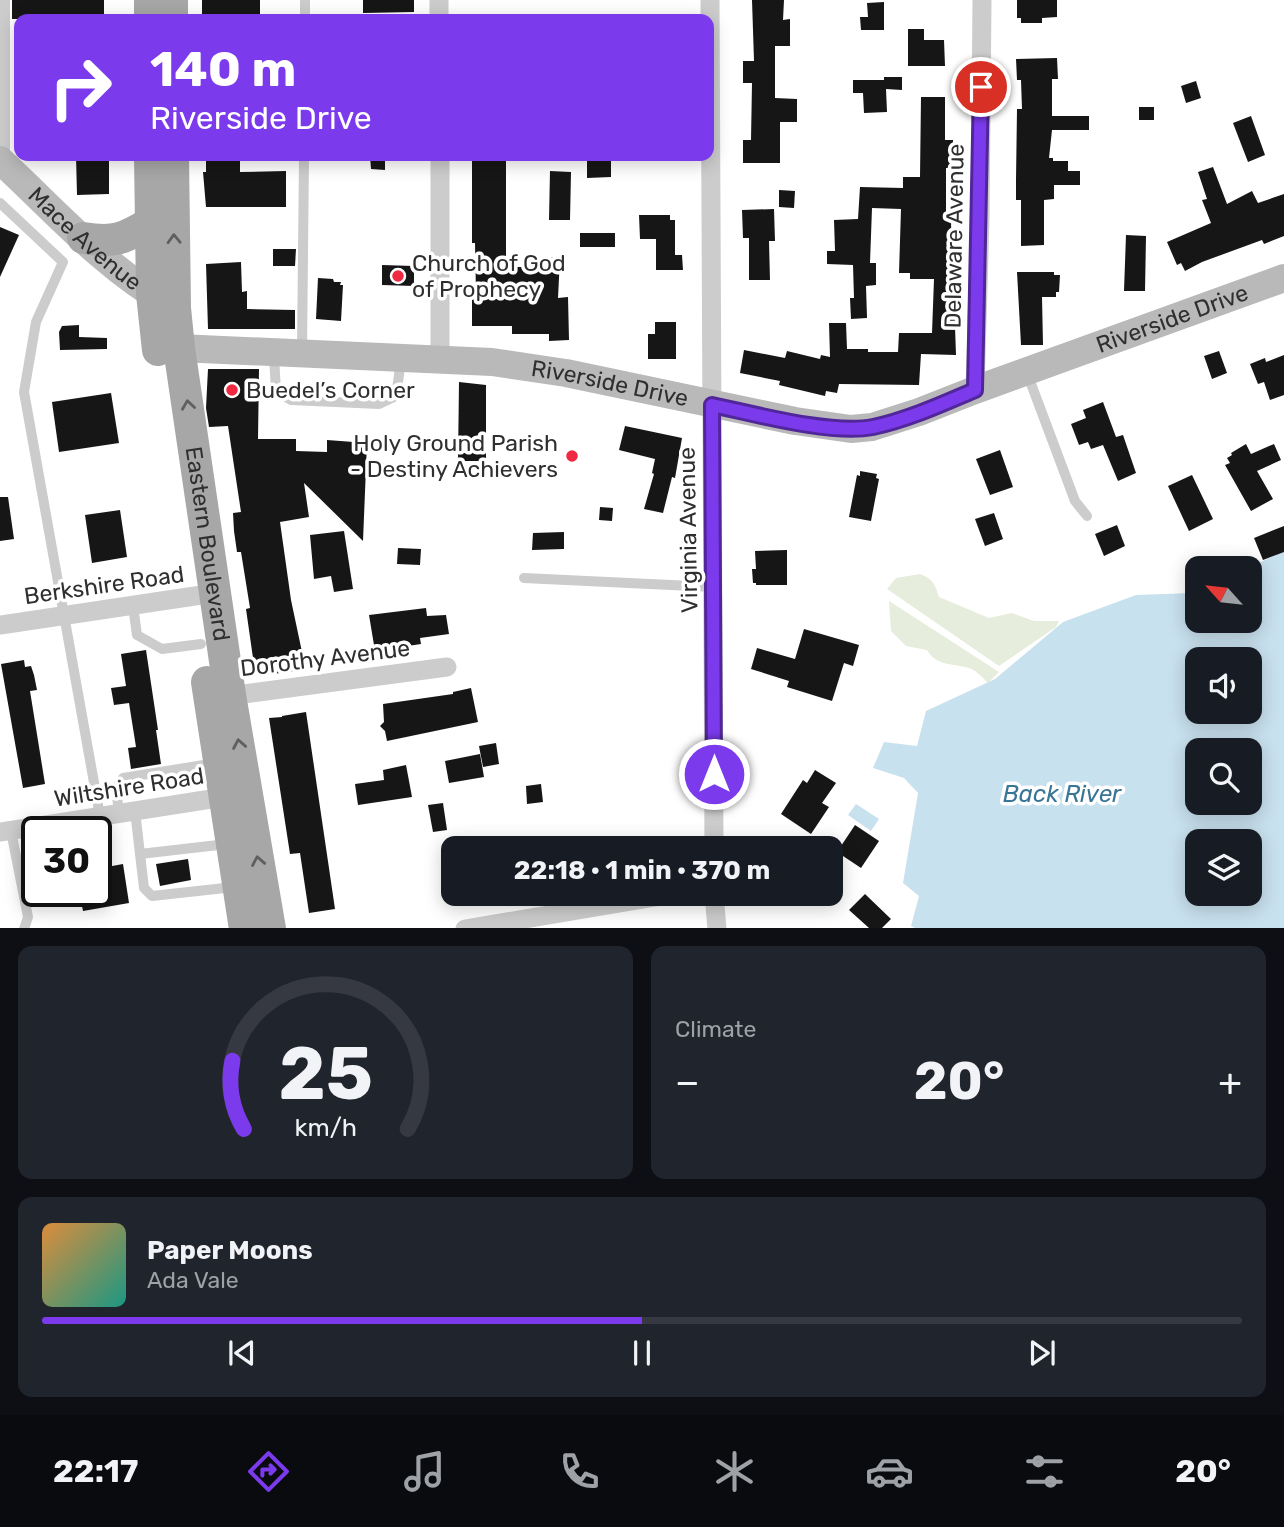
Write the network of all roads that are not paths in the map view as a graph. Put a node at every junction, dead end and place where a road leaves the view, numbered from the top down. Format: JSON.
{"nodes":[{"id":1,"x":5,"y":0,"type":"edge"},
{"id":2,"x":982,"y":0,"type":"edge"},
{"id":3,"x":150,"y":161,"type":"edge"},
{"id":4,"x":173,"y":161,"type":"edge"},
{"id":5,"x":304,"y":161,"type":"edge"},
{"id":6,"x":440,"y":161,"type":"edge"},
{"id":7,"x":711,"y":161,"type":"edge"},
{"id":8,"x":3,"y":163,"type":"edge"},
{"id":9,"x":0,"y":203,"type":"edge"},
{"id":10,"x":150,"y":223,"type":"junction"},
{"id":11,"x":83,"y":238,"type":"junction"},
{"id":12,"x":1284,"y":278,"type":"edge"},
{"id":13,"x":164,"y":301,"type":"junction"},
{"id":14,"x":168,"y":348,"type":"junction"},
{"id":15,"x":273,"y":352,"type":"junction"},
{"id":16,"x":302,"y":353,"type":"junction"},
{"id":17,"x":402,"y":356,"type":"junction"},
{"id":18,"x":440,"y":358,"type":"junction"},
{"id":19,"x":1026,"y":372,"type":"junction"},
{"id":20,"x":975,"y":390,"type":"junction"},
{"id":21,"x":712,"y":405,"type":"junction"},
{"id":22,"x":1087,"y":516,"type":"dead end"},
{"id":23,"x":524,"y":578,"type":"dead end"},
{"id":24,"x":713,"y":587,"type":"junction"},
{"id":25,"x":205,"y":595,"type":"junction"},
{"id":26,"x":133,"y":606,"type":"junction"},
{"id":27,"x":64,"y":616,"type":"junction"},
{"id":28,"x":0,"y":625,"type":"edge"},
{"id":29,"x":201,"y":644,"type":"junction"},
{"id":30,"x":447,"y":667,"type":"dead end"},
{"id":31,"x":220,"y":697,"type":"junction"},
{"id":32,"x":219,"y":763,"type":"junction"},
{"id":33,"x":235,"y":795,"type":"junction"},
{"id":34,"x":118,"y":814,"type":"junction"},
{"id":35,"x":5,"y":831,"type":"edge"},
{"id":36,"x":714,"y":836,"type":"edge"},
{"id":37,"x":231,"y":844,"type":"junction"},
{"id":38,"x":140,"y":854,"type":"junction"},
{"id":39,"x":238,"y":886,"type":"junction"},
{"id":40,"x":602,"y":906,"type":"edge"},
{"id":41,"x":715,"y":906,"type":"edge"},
{"id":42,"x":24,"y":928,"type":"edge"},
{"id":43,"x":245,"y":928,"type":"edge"},
{"id":44,"x":270,"y":928,"type":"edge"},
{"id":45,"x":471,"y":928,"type":"edge"},
{"id":46,"x":717,"y":928,"type":"edge"}],
"edges":[{"from":1,"to":8,"type":"lane"},
{"from":2,"to":20,"type":"street","name":"Delaware Avenue"},
{"from":3,"to":10,"type":"main road","name":"Eastern Boulevard"},
{"from":13,"to":4,"type":"main road","name":"Eastern Boulevard","one_way":true},
{"from":5,"to":16,"type":"lane"},
{"from":6,"to":18,"type":"street"},
{"from":7,"to":21,"type":"street","name":"Virginia Avenue"},
{"from":8,"to":11,"type":"street","name":"Mace Avenue"},
{"from":9,"to":27,"type":"lane"},
{"from":10,"to":11,"type":"main road"},
{"from":10,"to":13,"type":"main road","name":"Eastern Boulevard"},
{"from":11,"to":13,"type":"street","name":"Mace Avenue"},
{"from":12,"to":19,"type":"street","name":"Riverside Drive"},
{"from":13,"to":14,"type":"main road","name":"Eastern Boulevard"},
{"from":14,"to":15,"type":"street","name":"Riverside Drive"},
{"from":14,"to":25,"type":"main road","name":"Eastern Boulevard"},
{"from":15,"to":16,"type":"street","name":"Riverside Drive"},
{"from":15,"to":17,"type":"lane"},
{"from":16,"to":17,"type":"street","name":"Riverside Drive"},
{"from":17,"to":18,"type":"street","name":"Riverside Drive"},
{"from":18,"to":21,"type":"street","name":"Riverside Drive"},
{"from":19,"to":20,"type":"street","name":"Riverside Drive"},
{"from":19,"to":22,"type":"lane"},
{"from":20,"to":21,"type":"street","name":"Riverside Drive"},
{"from":21,"to":24,"type":"street","name":"Virginia Avenue"},
{"from":23,"to":24,"type":"lane"},
{"from":24,"to":36,"type":"street","name":"Virginia Avenue"},
{"from":25,"to":26,"type":"street","name":"Berkshire Road"},
{"from":25,"to":29,"type":"main road","name":"Eastern Boulevard"},
{"from":25,"to":31,"type":"main road","name":"Eastern Boulevard"},
{"from":26,"to":27,"type":"street","name":"Berkshire Road"},
{"from":26,"to":29,"type":"lane"},
{"from":27,"to":28,"type":"street","name":"Berkshire Road"},
{"from":27,"to":34,"type":"lane"},
{"from":29,"to":31,"type":"main road","name":"Eastern Boulevard"},
{"from":30,"to":31,"type":"street","name":"Dorothy Avenue"},
{"from":31,"to":32,"type":"main road","name":"Eastern Boulevard"},
{"from":33,"to":31,"type":"main road","name":"Eastern Boulevard","one_way":true},
{"from":32,"to":33,"type":"main road","name":"Eastern Boulevard"},
{"from":32,"to":34,"type":"lane"},
{"from":33,"to":34,"type":"street","name":"Wiltshire Road"},
{"from":33,"to":37,"type":"main road","name":"Eastern Boulevard"},
{"from":44,"to":33,"type":"main road","name":"Eastern Boulevard","one_way":true},
{"from":34,"to":35,"type":"street","name":"Wiltshire Road"},
{"from":34,"to":38,"type":"lane"},
{"from":35,"to":42,"type":"lane"},
{"from":37,"to":38,"type":"lane"},
{"from":37,"to":39,"type":"main road","name":"Eastern Boulevard"},
{"from":38,"to":39,"type":"lane"},
{"from":39,"to":43,"type":"main road","name":"Eastern Boulevard"},
{"from":40,"to":45,"type":"street"},
{"from":41,"to":46,"type":"street"}]}
